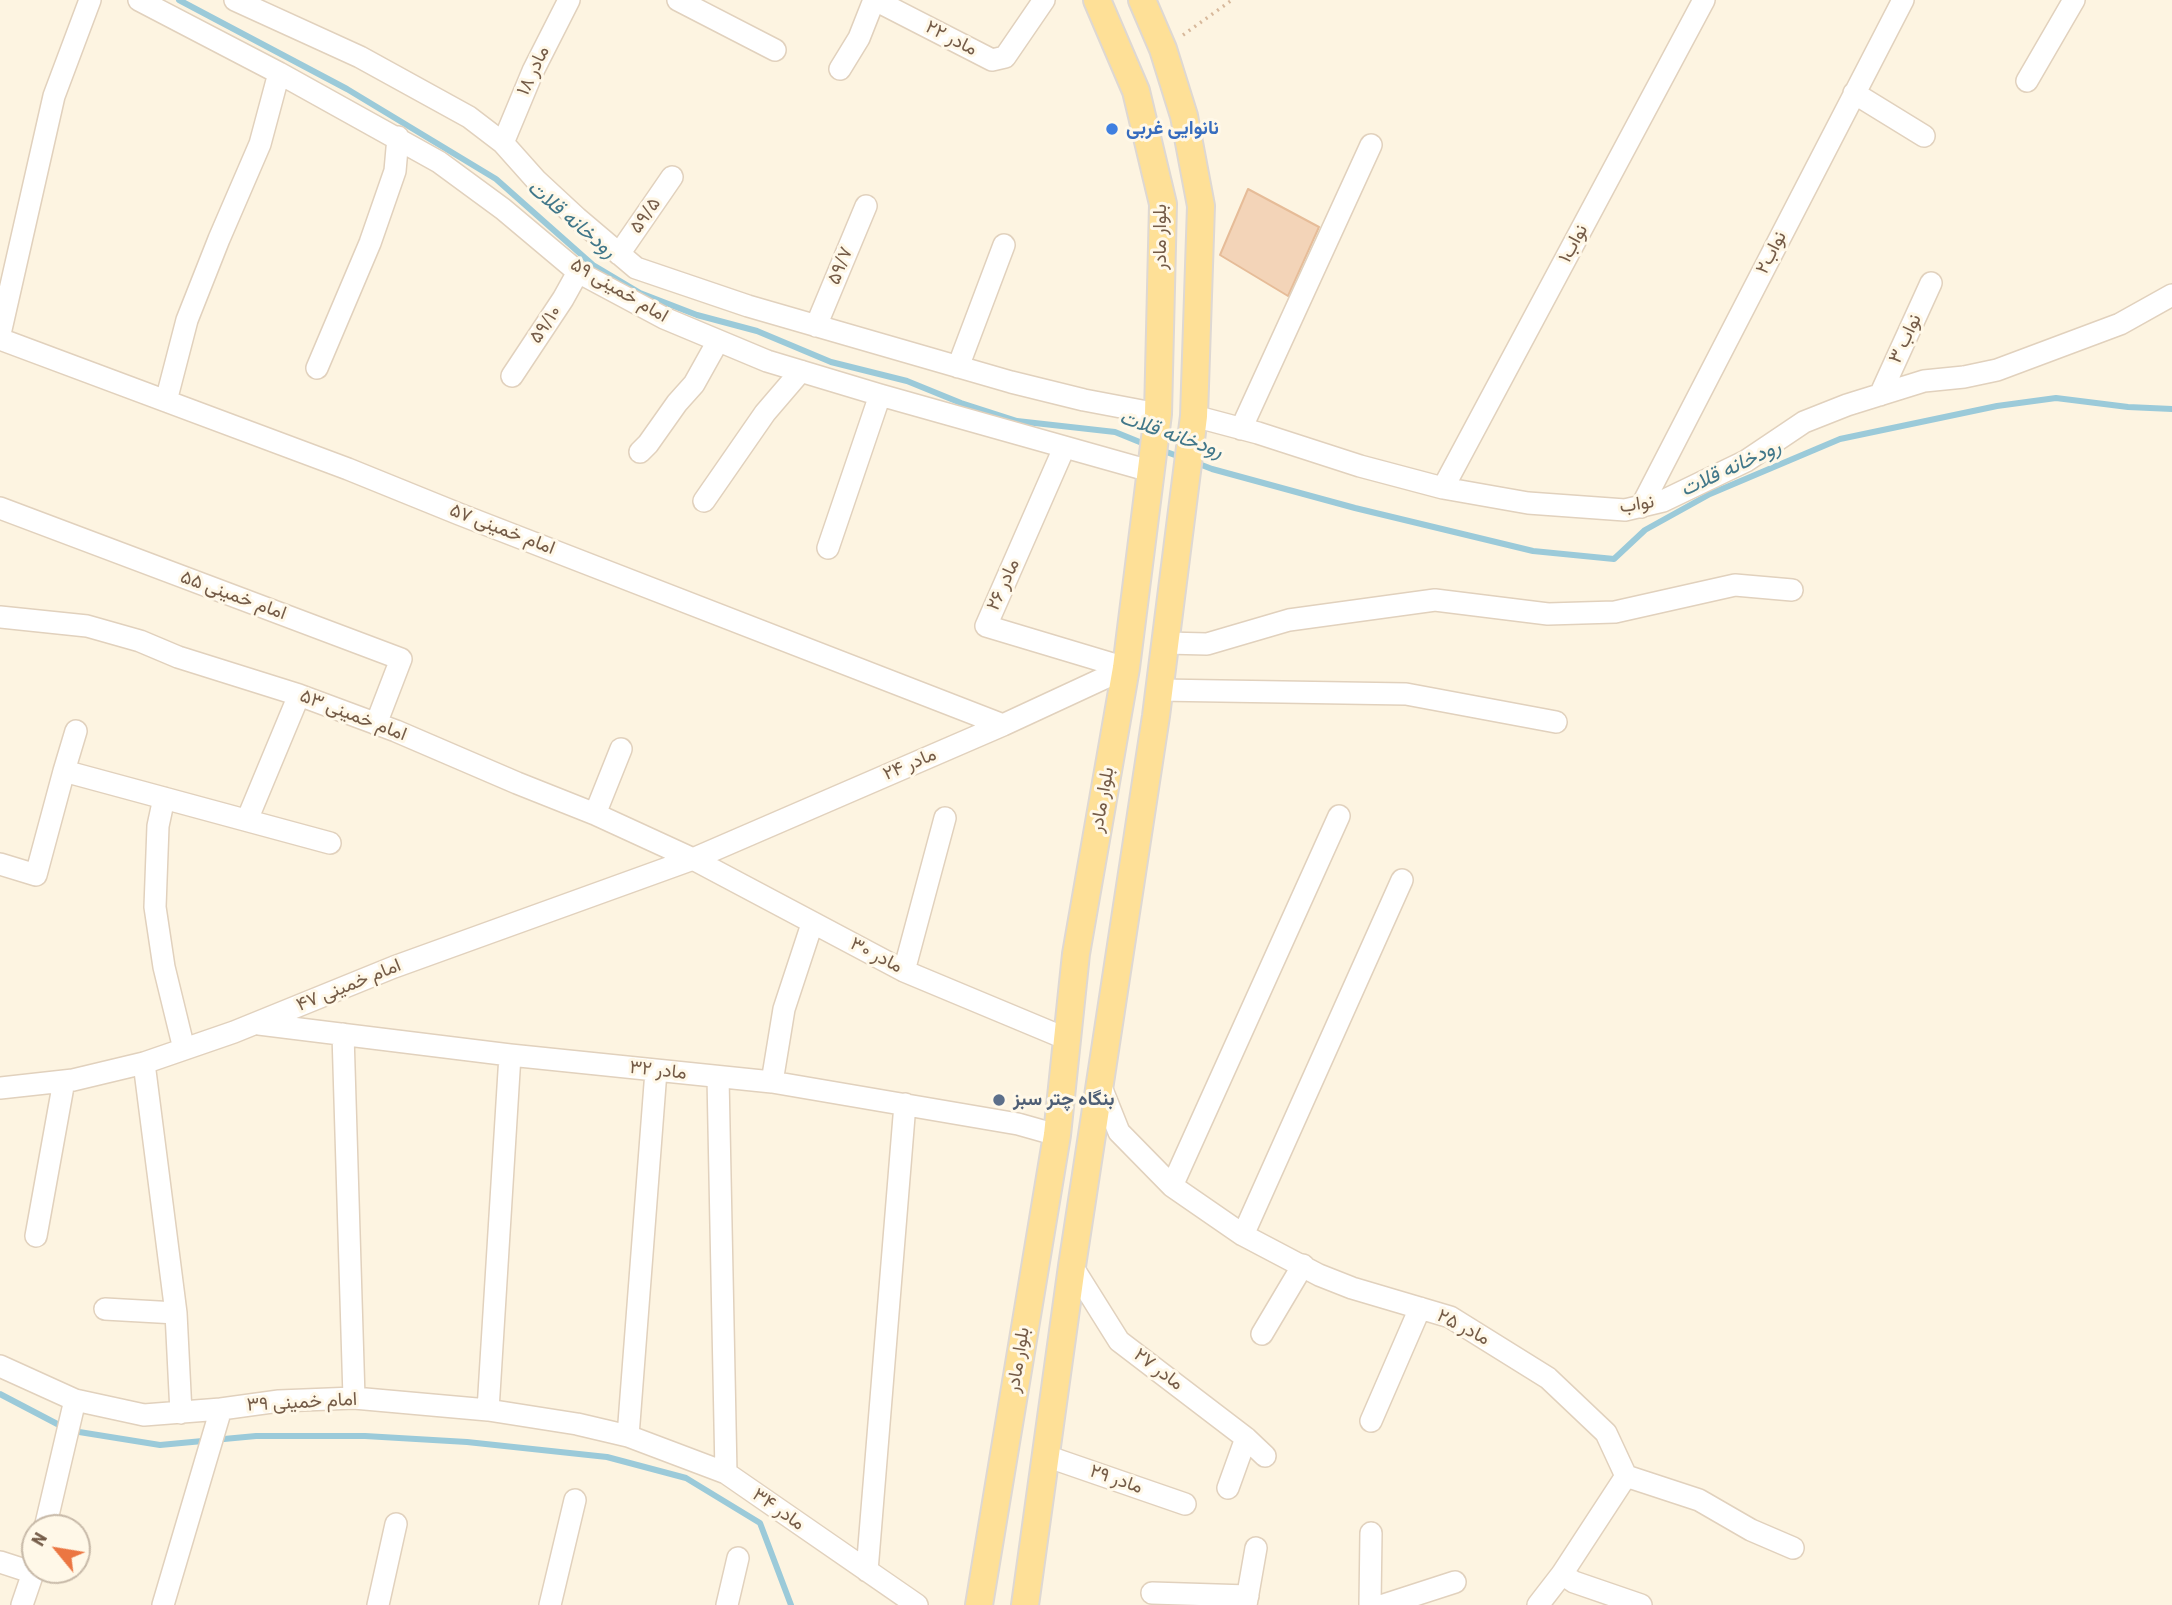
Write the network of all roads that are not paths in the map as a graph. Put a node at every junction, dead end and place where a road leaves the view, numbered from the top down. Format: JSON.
{"nodes":[{"id":1,"x":90,"y":0,"type":"edge"},
{"id":2,"x":139,"y":0,"type":"edge"},
{"id":3,"x":235,"y":0,"type":"edge"},
{"id":4,"x":569,"y":0,"type":"edge"},
{"id":5,"x":678,"y":0,"type":"edge"},
{"id":6,"x":874,"y":0,"type":"edge"},
{"id":7,"x":1044,"y":0,"type":"edge"},
{"id":8,"x":1097,"y":0,"type":"edge"},
{"id":9,"x":1142,"y":0,"type":"edge"},
{"id":10,"x":1704,"y":0,"type":"edge"},
{"id":11,"x":1903,"y":0,"type":"edge"},
{"id":12,"x":2074,"y":0,"type":"edge"},
{"id":13,"x":775,"y":50,"type":"dead end"},
{"id":14,"x":841,"y":69,"type":"dead end"},
{"id":15,"x":279,"y":73,"type":"junction"},
{"id":16,"x":2028,"y":81,"type":"dead end"},
{"id":17,"x":1854,"y":93,"type":"junction"},
{"id":18,"x":1924,"y":136,"type":"dead end"},
{"id":19,"x":398,"y":137,"type":"junction"},
{"id":20,"x":503,"y":143,"type":"junction"},
{"id":21,"x":1371,"y":145,"type":"dead end"},
{"id":22,"x":672,"y":177,"type":"dead end"},
{"id":23,"x":866,"y":206,"type":"dead end"},
{"id":24,"x":1004,"y":245,"type":"dead end"},
{"id":25,"x":620,"y":254,"type":"junction"},
{"id":26,"x":578,"y":272,"type":"junction"},
{"id":27,"x":1931,"y":283,"type":"dead end"},
{"id":28,"x":2172,"y":295,"type":"edge"},
{"id":29,"x":816,"y":327,"type":"junction"},
{"id":30,"x":0,"y":337,"type":"edge"},
{"id":31,"x":718,"y":341,"type":"junction"},
{"id":32,"x":958,"y":367,"type":"junction"},
{"id":33,"x":317,"y":368,"type":"dead end"},
{"id":34,"x":801,"y":371,"type":"junction"},
{"id":35,"x":512,"y":376,"type":"dead end"},
{"id":36,"x":880,"y":395,"type":"junction"},
{"id":37,"x":1880,"y":395,"type":"junction"},
{"id":38,"x":166,"y":401,"type":"junction"},
{"id":39,"x":1157,"y":421,"type":"junction"},
{"id":40,"x":1193,"y":425,"type":"junction"},
{"id":41,"x":1241,"y":429,"type":"junction"},
{"id":42,"x":1064,"y":448,"type":"junction"},
{"id":43,"x":640,"y":452,"type":"dead end"},
{"id":44,"x":1151,"y":464,"type":"junction"},
{"id":45,"x":1443,"y":488,"type":"junction"},
{"id":46,"x":704,"y":501,"type":"dead end"},
{"id":47,"x":1641,"y":507,"type":"junction"},
{"id":48,"x":0,"y":508,"type":"edge"},
{"id":49,"x":828,"y":548,"type":"dead end"},
{"id":50,"x":1792,"y":590,"type":"dead end"},
{"id":51,"x":0,"y":617,"type":"edge"},
{"id":52,"x":1166,"y":643,"type":"junction"},
{"id":53,"x":1126,"y":668,"type":"junction"},
{"id":54,"x":1160,"y":690,"type":"junction"},
{"id":55,"x":299,"y":695,"type":"junction"},
{"id":56,"x":1556,"y":722,"type":"dead end"},
{"id":57,"x":376,"y":724,"type":"junction"},
{"id":58,"x":1003,"y":725,"type":"junction"},
{"id":59,"x":76,"y":731,"type":"dead end"},
{"id":60,"x":621,"y":750,"type":"dead end"},
{"id":61,"x":64,"y":771,"type":"junction"},
{"id":62,"x":164,"y":798,"type":"junction"},
{"id":63,"x":595,"y":814,"type":"junction"},
{"id":64,"x":1339,"y":816,"type":"dead end"},
{"id":65,"x":945,"y":818,"type":"dead end"},
{"id":66,"x":247,"y":820,"type":"junction"},
{"id":67,"x":330,"y":843,"type":"dead end"},
{"id":68,"x":693,"y":859,"type":"junction"},
{"id":69,"x":0,"y":864,"type":"edge"},
{"id":70,"x":1402,"y":880,"type":"dead end"},
{"id":71,"x":812,"y":924,"type":"junction"},
{"id":72,"x":1076,"y":954,"type":"junction"},
{"id":73,"x":1119,"y":961,"type":"junction"},
{"id":74,"x":904,"y":971,"type":"junction"},
{"id":75,"x":257,"y":1024,"type":"junction"},
{"id":76,"x":343,"y":1034,"type":"junction"},
{"id":77,"x":1067,"y":1039,"type":"junction"},
{"id":78,"x":184,"y":1049,"type":"junction"},
{"id":79,"x":510,"y":1055,"type":"junction"},
{"id":80,"x":144,"y":1063,"type":"junction"},
{"id":81,"x":656,"y":1071,"type":"junction"},
{"id":82,"x":718,"y":1077,"type":"junction"},
{"id":83,"x":64,"y":1081,"type":"junction"},
{"id":84,"x":772,"y":1082,"type":"junction"},
{"id":85,"x":1101,"y":1087,"type":"junction"},
{"id":86,"x":0,"y":1088,"type":"edge"},
{"id":87,"x":905,"y":1104,"type":"junction"},
{"id":88,"x":1057,"y":1135,"type":"junction"},
{"id":89,"x":1172,"y":1186,"type":"junction"},
{"id":90,"x":1243,"y":1235,"type":"junction"},
{"id":91,"x":36,"y":1236,"type":"dead end"},
{"id":92,"x":1072,"y":1265,"type":"junction"},
{"id":93,"x":1303,"y":1265,"type":"junction"},
{"id":94,"x":1420,"y":1308,"type":"junction"},
{"id":95,"x":105,"y":1309,"type":"dead end"},
{"id":96,"x":176,"y":1313,"type":"junction"},
{"id":97,"x":1262,"y":1334,"type":"dead end"},
{"id":98,"x":0,"y":1366,"type":"edge"},
{"id":99,"x":354,"y":1398,"type":"junction"},
{"id":100,"x":75,"y":1400,"type":"junction"},
{"id":101,"x":220,"y":1409,"type":"junction"},
{"id":102,"x":488,"y":1410,"type":"junction"},
{"id":103,"x":181,"y":1413,"type":"junction"},
{"id":104,"x":1371,"y":1421,"type":"dead end"},
{"id":105,"x":628,"y":1436,"type":"junction"},
{"id":106,"x":1246,"y":1438,"type":"junction"},
{"id":107,"x":1046,"y":1456,"type":"junction"},
{"id":108,"x":1265,"y":1456,"type":"dead end"},
{"id":109,"x":726,"y":1473,"type":"junction"},
{"id":110,"x":1626,"y":1476,"type":"junction"},
{"id":111,"x":1228,"y":1488,"type":"dead end"},
{"id":112,"x":575,"y":1500,"type":"dead end"},
{"id":113,"x":1185,"y":1504,"type":"dead end"},
{"id":114,"x":48,"y":1514,"type":"edge"},
{"id":115,"x":396,"y":1524,"type":"dead end"},
{"id":116,"x":1371,"y":1533,"type":"dead end"},
{"id":117,"x":1256,"y":1548,"type":"dead end"},
{"id":118,"x":1793,"y":1548,"type":"dead end"},
{"id":119,"x":738,"y":1558,"type":"dead end"},
{"id":120,"x":0,"y":1562,"type":"edge"},
{"id":121,"x":21,"y":1567,"type":"edge"},
{"id":122,"x":867,"y":1571,"type":"junction"},
{"id":123,"x":1562,"y":1574,"type":"junction"},
{"id":124,"x":1455,"y":1582,"type":"dead end"},
{"id":125,"x":29,"y":1584,"type":"edge"},
{"id":126,"x":1152,"y":1593,"type":"dead end"},
{"id":127,"x":1247,"y":1600,"type":"edge"},
{"id":128,"x":22,"y":1605,"type":"edge"},
{"id":129,"x":163,"y":1605,"type":"edge"},
{"id":130,"x":378,"y":1605,"type":"edge"},
{"id":131,"x":550,"y":1605,"type":"edge"},
{"id":132,"x":727,"y":1605,"type":"edge"},
{"id":133,"x":917,"y":1605,"type":"edge"},
{"id":134,"x":979,"y":1605,"type":"edge"},
{"id":135,"x":1025,"y":1605,"type":"edge"},
{"id":136,"x":1370,"y":1605,"type":"edge"},
{"id":137,"x":1384,"y":1605,"type":"edge"},
{"id":138,"x":1538,"y":1605,"type":"edge"},
{"id":139,"x":1641,"y":1605,"type":"edge"}],
"edges":[{"from":1,"to":30,"type":"street"},
{"from":2,"to":15,"type":"street","name":"امام خمینی ۵۹"},
{"from":3,"to":20,"type":"street","name":"امام خمینی ۵۹"},
{"from":4,"to":20,"type":"street","name":"مادر ۱۸"},
{"from":5,"to":13,"type":"street"},
{"from":6,"to":7,"type":"street","name":"مادر ۲۲"},
{"from":6,"to":14,"type":"street"},
{"from":8,"to":39,"type":"main road","name":"بلوار مادر"},
{"from":9,"to":40,"type":"main road","name":"بلوار مادر"},
{"from":10,"to":45,"type":"street","name":"نواب۱"},
{"from":11,"to":17,"type":"street","name":"نواب۲"},
{"from":12,"to":16,"type":"street"},
{"from":15,"to":19,"type":"street","name":"امام خمینی ۵۹"},
{"from":15,"to":38,"type":"street"},
{"from":17,"to":18,"type":"street"},
{"from":17,"to":47,"type":"street","name":"نواب۲"},
{"from":19,"to":26,"type":"street","name":"امام خمینی ۵۹"},
{"from":19,"to":33,"type":"street"},
{"from":20,"to":25,"type":"street","name":"امام خمینی ۵۹"},
{"from":21,"to":41,"type":"street"},
{"from":22,"to":25,"type":"street","name":"۵۹/۵"},
{"from":23,"to":29,"type":"street","name":"۵۹/۷"},
{"from":24,"to":32,"type":"street"},
{"from":25,"to":29,"type":"street","name":"امام خمینی ۵۹"},
{"from":26,"to":31,"type":"street","name":"امام خمینی ۵۹"},
{"from":26,"to":35,"type":"street","name":"۵۹/۱۰"},
{"from":27,"to":37,"type":"street","name":"نواب ۳"},
{"from":28,"to":37,"type":"street","name":"نواب"},
{"from":29,"to":32,"type":"street","name":"امام خمینی ۵۹"},
{"from":30,"to":38,"type":"street","name":"امام خمینی ۵۷"},
{"from":31,"to":34,"type":"street","name":"امام خمینی ۵۹"},
{"from":31,"to":43,"type":"street"},
{"from":32,"to":39,"type":"street","name":"امام خمینی ۵۹"},
{"from":34,"to":36,"type":"street","name":"امام خمینی ۵۹"},
{"from":34,"to":46,"type":"street"},
{"from":36,"to":42,"type":"street","name":"امام خمینی ۵۹"},
{"from":36,"to":49,"type":"street"},
{"from":37,"to":47,"type":"street","name":"نواب"},
{"from":38,"to":58,"type":"street","name":"امام خمینی ۵۷"},
{"from":39,"to":44,"type":"main road","name":"بلوار مادر"},
{"from":40,"to":41,"type":"street","name":"نواب"},
{"from":40,"to":52,"type":"main road","name":"بلوار مادر"},
{"from":41,"to":45,"type":"street","name":"نواب"},
{"from":42,"to":44,"type":"street","name":"امام خمینی ۵۹"},
{"from":42,"to":53,"type":"street","name":"مادر ۲۶"},
{"from":44,"to":53,"type":"main road","name":"بلوار مادر"},
{"from":45,"to":47,"type":"street","name":"نواب"},
{"from":48,"to":57,"type":"street","name":"امام خمینی ۵۵"},
{"from":50,"to":52,"type":"street"},
{"from":51,"to":55,"type":"street","name":"امام خمینی ۵۳"},
{"from":52,"to":54,"type":"main road","name":"بلوار مادر"},
{"from":53,"to":58,"type":"street","name":"مادر ۲۴"},
{"from":53,"to":72,"type":"main road","name":"بلوار مادر"},
{"from":54,"to":56,"type":"street"},
{"from":54,"to":73,"type":"main road","name":"بلوار مادر"},
{"from":55,"to":57,"type":"street","name":"امام خمینی ۵۳"},
{"from":55,"to":66,"type":"street"},
{"from":57,"to":63,"type":"street","name":"امام خمینی ۵۳"},
{"from":58,"to":68,"type":"street","name":"مادر ۲۴"},
{"from":59,"to":61,"type":"street"},
{"from":60,"to":63,"type":"street"},
{"from":61,"to":62,"type":"street"},
{"from":61,"to":69,"type":"street"},
{"from":62,"to":66,"type":"street"},
{"from":62,"to":78,"type":"street"},
{"from":63,"to":68,"type":"street","name":"امام خمینی ۵۳"},
{"from":64,"to":89,"type":"street"},
{"from":65,"to":74,"type":"street"},
{"from":66,"to":67,"type":"street"},
{"from":68,"to":71,"type":"street","name":"مادر ۳۰"},
{"from":68,"to":75,"type":"street","name":"امام خمینی ۴۷"},
{"from":70,"to":90,"type":"street"},
{"from":71,"to":74,"type":"street","name":"مادر ۳۰"},
{"from":71,"to":84,"type":"street"},
{"from":72,"to":73,"type":"main road"},
{"from":72,"to":77,"type":"main road","name":"بلوار مادر"},
{"from":73,"to":85,"type":"main road","name":"بلوار مادر"},
{"from":74,"to":77,"type":"street","name":"مادر ۳۰"},
{"from":75,"to":76,"type":"street","name":"مادر ۳۲"},
{"from":75,"to":78,"type":"street","name":"امام خمینی ۴۷"},
{"from":76,"to":79,"type":"street","name":"مادر ۳۲"},
{"from":76,"to":99,"type":"street"},
{"from":77,"to":88,"type":"main road","name":"بلوار مادر"},
{"from":78,"to":80,"type":"street","name":"امام خمینی ۴۷"},
{"from":79,"to":81,"type":"street","name":"مادر ۳۲"},
{"from":79,"to":102,"type":"street"},
{"from":80,"to":83,"type":"street","name":"امام خمینی ۴۷"},
{"from":80,"to":96,"type":"street"},
{"from":81,"to":82,"type":"street","name":"مادر ۳۲"},
{"from":81,"to":105,"type":"street"},
{"from":82,"to":84,"type":"street","name":"مادر ۳۲"},
{"from":82,"to":109,"type":"street"},
{"from":83,"to":86,"type":"street","name":"امام خمینی ۴۷"},
{"from":83,"to":91,"type":"street"},
{"from":84,"to":87,"type":"street","name":"مادر ۳۲"},
{"from":85,"to":89,"type":"street","name":"مادر ۲۵"},
{"from":85,"to":92,"type":"main road","name":"بلوار مادر"},
{"from":87,"to":88,"type":"street","name":"مادر ۳۲"},
{"from":87,"to":122,"type":"street"},
{"from":88,"to":134,"type":"main road","name":"بلوار مادر"},
{"from":89,"to":90,"type":"street","name":"مادر ۲۵"},
{"from":90,"to":93,"type":"street","name":"مادر ۲۵"},
{"from":92,"to":106,"type":"street","name":"مادر ۲۷"},
{"from":92,"to":107,"type":"main road","name":"بلوار مادر"},
{"from":93,"to":94,"type":"street","name":"مادر ۲۵"},
{"from":93,"to":97,"type":"street"},
{"from":94,"to":104,"type":"street"},
{"from":94,"to":110,"type":"street","name":"مادر ۲۵"},
{"from":95,"to":96,"type":"street"},
{"from":96,"to":103,"type":"street"},
{"from":98,"to":100,"type":"street"},
{"from":99,"to":101,"type":"street","name":"امام خمینی ۳۹"},
{"from":99,"to":102,"type":"street","name":"امام خمینی ۳۹"},
{"from":100,"to":103,"type":"street"},
{"from":100,"to":114,"type":"street"},
{"from":101,"to":103,"type":"street"},
{"from":101,"to":129,"type":"street","name":"امام خمینی ۳۹"},
{"from":102,"to":105,"type":"street","name":"امام خمینی ۳۹"},
{"from":105,"to":109,"type":"street","name":"مادر ۳۴"},
{"from":106,"to":108,"type":"street","name":"مادر ۲۷"},
{"from":106,"to":111,"type":"street"},
{"from":107,"to":113,"type":"street","name":"مادر ۲۹"},
{"from":107,"to":135,"type":"main road","name":"بلوار مادر"},
{"from":109,"to":122,"type":"street","name":"مادر ۳۴"},
{"from":110,"to":118,"type":"street"},
{"from":110,"to":123,"type":"street"},
{"from":112,"to":131,"type":"street"},
{"from":115,"to":130,"type":"street"},
{"from":116,"to":136,"type":"street"},
{"from":117,"to":127,"type":"street"},
{"from":119,"to":132,"type":"street"},
{"from":120,"to":121,"type":"street"},
{"from":122,"to":133,"type":"street","name":"مادر ۳۴"},
{"from":123,"to":138,"type":"street"},
{"from":123,"to":139,"type":"street"},
{"from":124,"to":137,"type":"street"},
{"from":125,"to":128,"type":"street"},
{"from":126,"to":127,"type":"street"}]}
